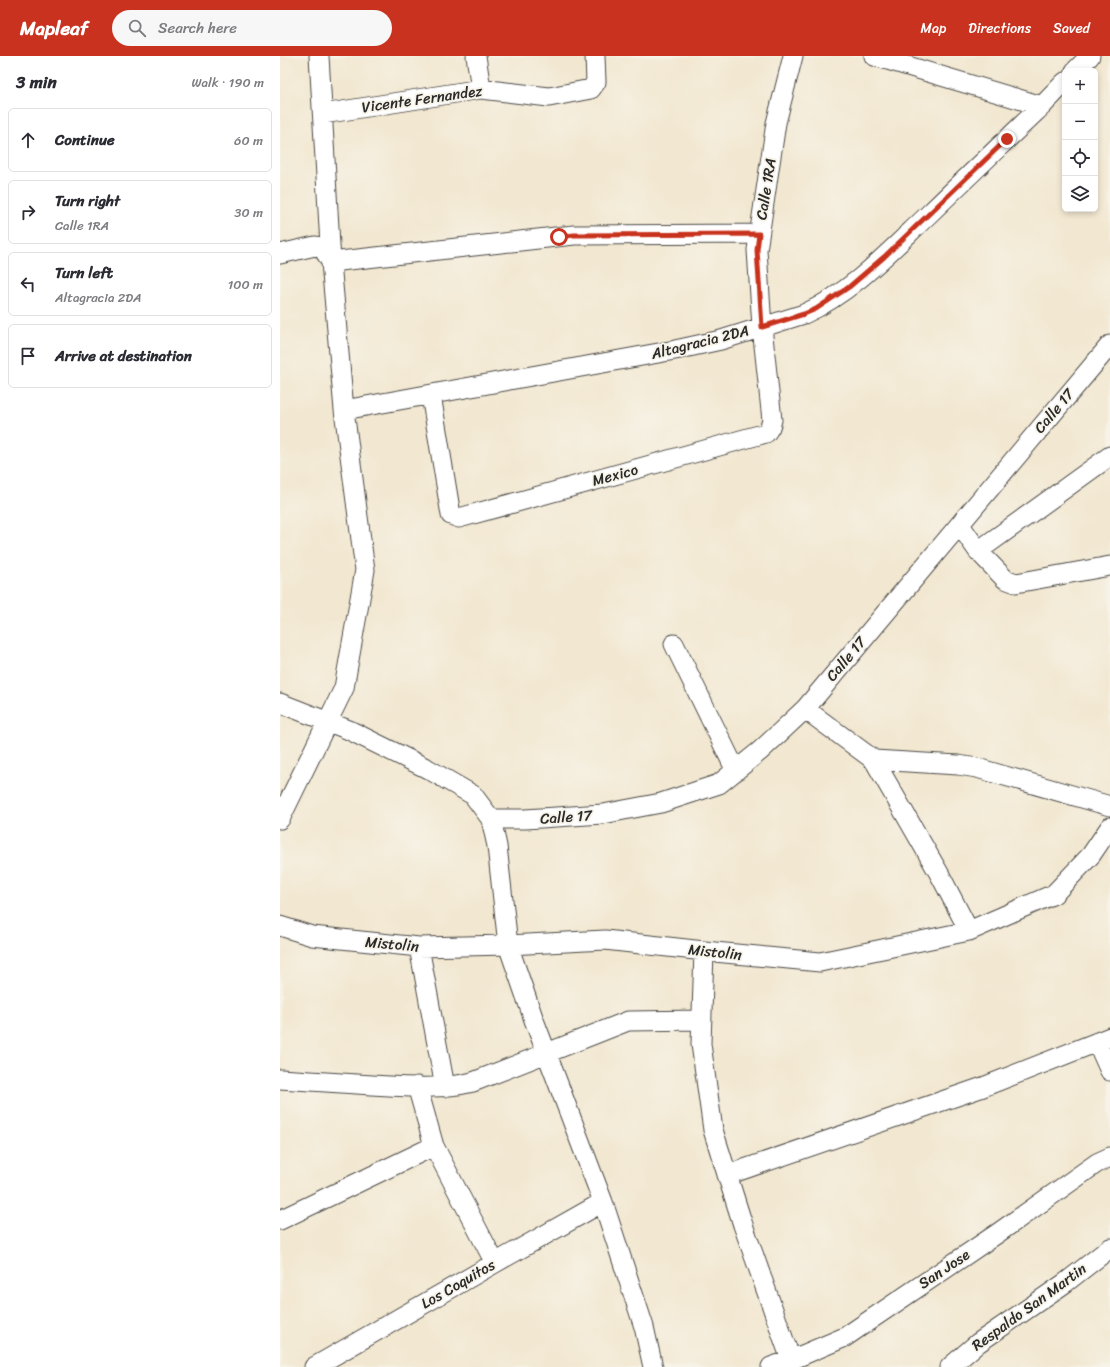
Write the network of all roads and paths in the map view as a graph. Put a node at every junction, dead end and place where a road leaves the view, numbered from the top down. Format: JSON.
{"nodes":[{"id":1,"x":319,"y":56,"type":"edge"},
{"id":2,"x":476,"y":56,"type":"edge"},
{"id":3,"x":595,"y":56,"type":"edge"},
{"id":4,"x":792,"y":56,"type":"edge"},
{"id":5,"x":874,"y":56,"type":"edge"},
{"id":6,"x":1090,"y":56,"type":"edge"},
{"id":7,"x":1078,"y":68,"type":"edge"},
{"id":8,"x":1062,"y":85,"type":"edge"},
{"id":9,"x":481,"y":89,"type":"junction"},
{"id":10,"x":1042,"y":106,"type":"junction"},
{"id":11,"x":323,"y":114,"type":"junction"},
{"id":12,"x":759,"y":234,"type":"junction"},
{"id":13,"x":280,"y":254,"type":"edge"},
{"id":14,"x":332,"y":262,"type":"junction"},
{"id":15,"x":762,"y":327,"type":"junction"},
{"id":16,"x":1110,"y":345,"type":"edge"},
{"id":17,"x":431,"y":395,"type":"junction"},
{"id":18,"x":344,"y":410,"type":"junction"},
{"id":19,"x":772,"y":420,"type":"joint"},
{"id":20,"x":1110,"y":456,"type":"edge"},
{"id":21,"x":960,"y":525,"type":"junction"},
{"id":22,"x":978,"y":552,"type":"junction"},
{"id":23,"x":1110,"y":566,"type":"edge"},
{"id":24,"x":674,"y":644,"type":"dead end"},
{"id":25,"x":280,"y":703,"type":"edge"},
{"id":26,"x":805,"y":709,"type":"junction"},
{"id":27,"x":328,"y":721,"type":"junction"},
{"id":28,"x":874,"y":760,"type":"junction"},
{"id":29,"x":736,"y":771,"type":"junction"},
{"id":30,"x":1110,"y":806,"type":"edge"},
{"id":31,"x":280,"y":819,"type":"edge"},
{"id":32,"x":491,"y":820,"type":"junction"},
{"id":33,"x":1110,"y":827,"type":"edge"},
{"id":34,"x":280,"y":926,"type":"edge"},
{"id":35,"x":969,"y":931,"type":"junction"},
{"id":36,"x":508,"y":945,"type":"junction"},
{"id":37,"x":419,"y":947,"type":"junction"},
{"id":38,"x":704,"y":951,"type":"junction"},
{"id":39,"x":702,"y":1020,"type":"junction"},
{"id":40,"x":1104,"y":1039,"type":"edge"},
{"id":41,"x":546,"y":1053,"type":"junction"},
{"id":42,"x":1110,"y":1071,"type":"edge"},
{"id":43,"x":280,"y":1079,"type":"edge"},
{"id":44,"x":417,"y":1086,"type":"junction"},
{"id":45,"x":445,"y":1087,"type":"junction"},
{"id":46,"x":434,"y":1146,"type":"junction"},
{"id":47,"x":1110,"y":1157,"type":"edge"},
{"id":48,"x":727,"y":1175,"type":"junction"},
{"id":49,"x":603,"y":1202,"type":"junction"},
{"id":50,"x":280,"y":1220,"type":"edge"},
{"id":51,"x":1110,"y":1248,"type":"edge"},
{"id":52,"x":495,"y":1262,"type":"junction"},
{"id":53,"x":790,"y":1360,"type":"junction"},
{"id":54,"x":314,"y":1367,"type":"edge"},
{"id":55,"x":653,"y":1367,"type":"edge"},
{"id":56,"x":771,"y":1367,"type":"edge"},
{"id":57,"x":950,"y":1367,"type":"edge"}],
"edges":[{"from":1,"to":11,"type":"street"},
{"from":2,"to":9,"type":"street"},
{"from":3,"to":9,"type":"street","name":"Vicente Fernandez"},
{"from":4,"to":12,"type":"street","name":"Calle 1RA"},
{"from":5,"to":10,"type":"street"},
{"from":6,"to":7,"type":"street"},
{"from":8,"to":10,"type":"street","name":"Altagracia 2DA"},
{"from":9,"to":11,"type":"street","name":"Vicente Fernandez"},
{"from":10,"to":15,"type":"street","name":"Altagracia 2DA"},
{"from":11,"to":14,"type":"street"},
{"from":12,"to":14,"type":"street"},
{"from":12,"to":15,"type":"street","name":"Calle 1RA"},
{"from":13,"to":14,"type":"street"},
{"from":14,"to":18,"type":"street"},
{"from":15,"to":17,"type":"street","name":"Altagracia 2DA"},
{"from":15,"to":19,"type":"street","name":"Calle 1RA"},
{"from":16,"to":21,"type":"street","name":"Calle 17"},
{"from":17,"to":18,"type":"street","name":"Altagracia 2DA"},
{"from":17,"to":19,"type":"street","name":"Mexico"},
{"from":18,"to":27,"type":"street"},
{"from":20,"to":22,"type":"street"},
{"from":21,"to":22,"type":"street"},
{"from":21,"to":26,"type":"street","name":"Calle 17"},
{"from":22,"to":23,"type":"street"},
{"from":24,"to":29,"type":"street"},
{"from":25,"to":27,"type":"street"},
{"from":26,"to":28,"type":"street"},
{"from":26,"to":29,"type":"street","name":"Calle 17"},
{"from":27,"to":31,"type":"street"},
{"from":27,"to":32,"type":"street"},
{"from":28,"to":30,"type":"street"},
{"from":28,"to":35,"type":"street"},
{"from":29,"to":32,"type":"street","name":"Calle 17"},
{"from":32,"to":36,"type":"street"},
{"from":33,"to":35,"type":"street","name":"Mistolin"},
{"from":34,"to":37,"type":"street","name":"Mistolin"},
{"from":35,"to":38,"type":"street","name":"Mistolin"},
{"from":36,"to":37,"type":"street","name":"Mistolin"},
{"from":36,"to":38,"type":"street","name":"Mistolin"},
{"from":36,"to":41,"type":"street"},
{"from":37,"to":45,"type":"street"},
{"from":38,"to":39,"type":"street"},
{"from":39,"to":41,"type":"street"},
{"from":39,"to":48,"type":"street"},
{"from":40,"to":42,"type":"street"},
{"from":40,"to":48,"type":"street"},
{"from":41,"to":45,"type":"street"},
{"from":41,"to":49,"type":"street"},
{"from":43,"to":44,"type":"street"},
{"from":44,"to":45,"type":"street"},
{"from":44,"to":46,"type":"street"},
{"from":46,"to":50,"type":"street"},
{"from":46,"to":52,"type":"street"},
{"from":47,"to":53,"type":"street","name":"San Jose"},
{"from":48,"to":53,"type":"street"},
{"from":49,"to":52,"type":"street","name":"Los Coquitos"},
{"from":49,"to":55,"type":"street"},
{"from":51,"to":57,"type":"street","name":"Respaldo San Martin"},
{"from":52,"to":54,"type":"street","name":"Los Coquitos"},
{"from":53,"to":56,"type":"street","name":"San Jose"}]}
